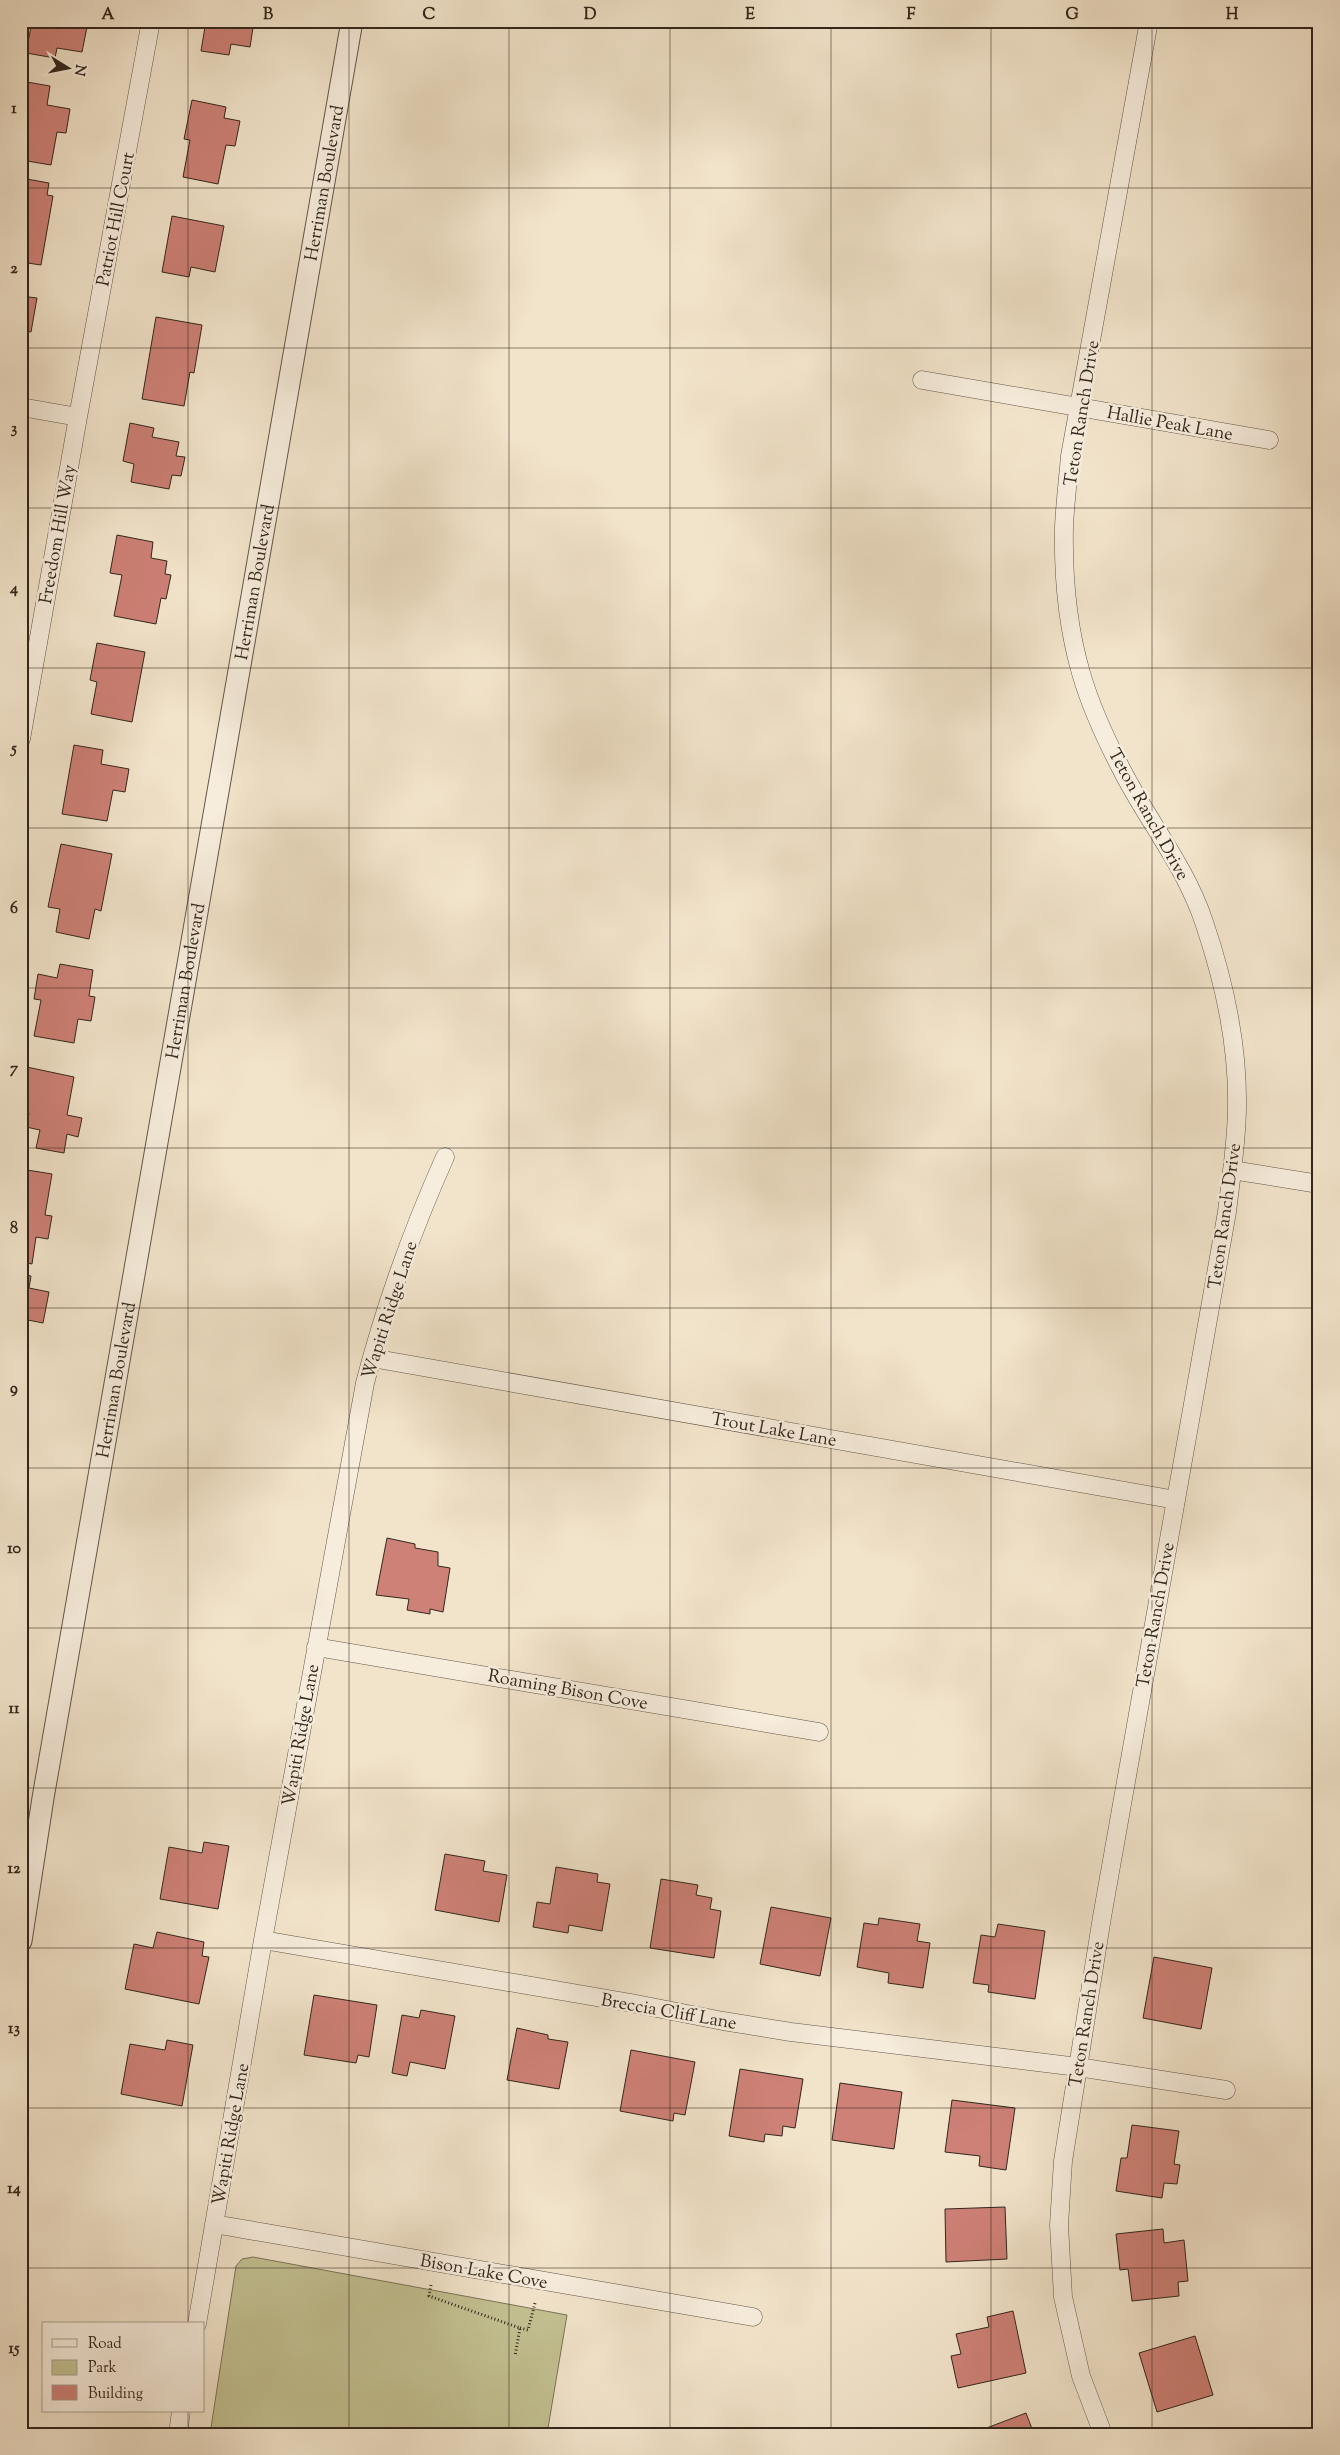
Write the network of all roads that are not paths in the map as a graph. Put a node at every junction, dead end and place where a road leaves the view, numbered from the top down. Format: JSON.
{"nodes":[{"id":1,"x":151,"y":21,"type":"edge"},
{"id":2,"x":352,"y":21,"type":"edge"},
{"id":3,"x":1149,"y":21,"type":"edge"},
{"id":4,"x":922,"y":380,"type":"dead end"},
{"id":5,"x":21,"y":407,"type":"edge"},
{"id":6,"x":1080,"y":407,"type":"junction"},
{"id":7,"x":78,"y":417,"type":"junction"},
{"id":8,"x":1270,"y":440,"type":"dead end"},
{"id":9,"x":21,"y":739,"type":"edge"},
{"id":10,"x":445,"y":1157,"type":"dead end"},
{"id":11,"x":1232,"y":1170,"type":"junction"},
{"id":12,"x":1319,"y":1184,"type":"edge"},
{"id":13,"x":372,"y":1358,"type":"junction"},
{"id":14,"x":1176,"y":1500,"type":"junction"},
{"id":15,"x":316,"y":1647,"type":"junction"},
{"id":16,"x":819,"y":1732,"type":"dead end"},
{"id":17,"x":263,"y":1940,"type":"junction"},
{"id":18,"x":21,"y":1941,"type":"edge"},
{"id":19,"x":1078,"y":2067,"type":"junction"},
{"id":20,"x":1226,"y":2090,"type":"dead end"},
{"id":21,"x":214,"y":2224,"type":"junction"},
{"id":22,"x":754,"y":2317,"type":"dead end"},
{"id":23,"x":197,"y":2322,"type":"edge"},
{"id":24,"x":182,"y":2412,"type":"edge"},
{"id":25,"x":178,"y":2434,"type":"edge"},
{"id":26,"x":1103,"y":2434,"type":"edge"}],
"edges":[{"from":1,"to":7,"type":"street","name":"Patriot Hill Court"},
{"from":2,"to":18,"type":"street","name":"Herriman Boulevard"},
{"from":3,"to":6,"type":"street","name":"Teton Ranch Drive"},
{"from":4,"to":6,"type":"street","name":"Hallie Peak Lane"},
{"from":5,"to":7,"type":"street"},
{"from":6,"to":8,"type":"street","name":"Hallie Peak Lane"},
{"from":6,"to":11,"type":"street","name":"Teton Ranch Drive"},
{"from":7,"to":9,"type":"street","name":"Freedom Hill Way"},
{"from":10,"to":13,"type":"street","name":"Wapiti Ridge Lane"},
{"from":11,"to":12,"type":"street"},
{"from":11,"to":14,"type":"street","name":"Teton Ranch Drive"},
{"from":13,"to":14,"type":"street","name":"Trout Lake Lane"},
{"from":13,"to":15,"type":"street","name":"Wapiti Ridge Lane"},
{"from":14,"to":19,"type":"street","name":"Teton Ranch Drive"},
{"from":15,"to":16,"type":"street","name":"Roaming Bison Cove"},
{"from":15,"to":17,"type":"street","name":"Wapiti Ridge Lane"},
{"from":17,"to":19,"type":"street","name":"Breccia Cliff Lane"},
{"from":17,"to":21,"type":"street","name":"Wapiti Ridge Lane"},
{"from":19,"to":20,"type":"street","name":"Breccia Cliff Lane"},
{"from":19,"to":26,"type":"street","name":"Teton Ranch Drive"},
{"from":21,"to":22,"type":"street","name":"Bison Lake Cove"},
{"from":21,"to":23,"type":"street","name":"Wapiti Ridge Lane"},
{"from":24,"to":25,"type":"street"}]}
